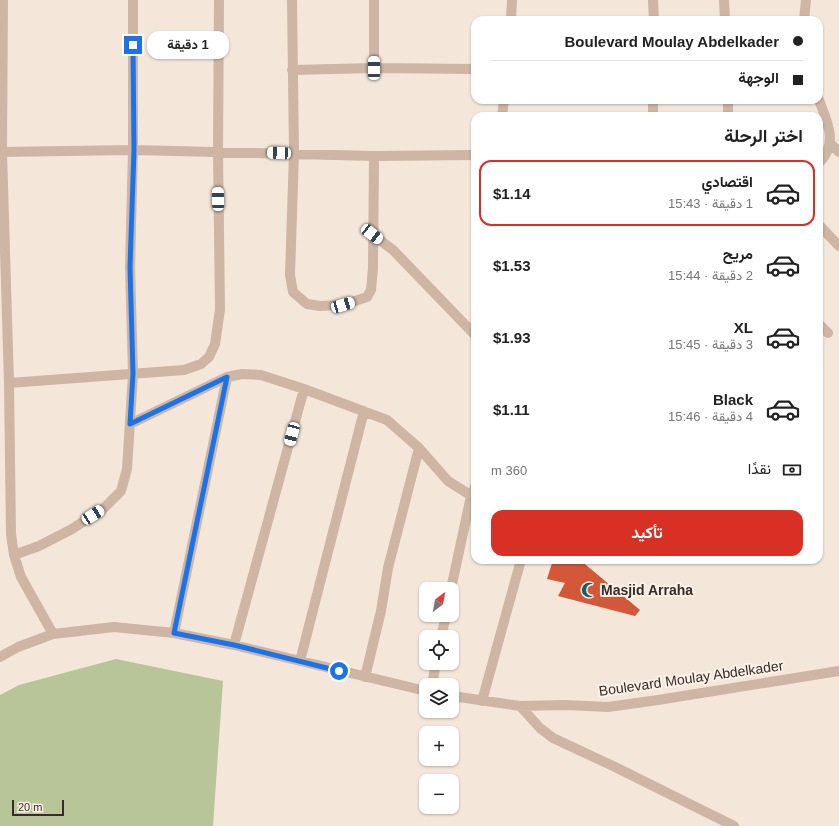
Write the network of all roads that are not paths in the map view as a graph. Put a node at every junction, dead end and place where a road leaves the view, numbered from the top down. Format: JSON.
{"nodes":[{"id":1,"x":3,"y":0,"type":"edge"},
{"id":2,"x":133,"y":0,"type":"edge"},
{"id":3,"x":220,"y":0,"type":"edge"},
{"id":4,"x":292,"y":0,"type":"edge"},
{"id":5,"x":374,"y":0,"type":"edge"},
{"id":6,"x":512,"y":0,"type":"edge"},
{"id":7,"x":654,"y":0,"type":"edge"},
{"id":8,"x":724,"y":0,"type":"edge"},
{"id":9,"x":806,"y":0,"type":"edge"},
{"id":10,"x":511,"y":16,"type":"edge"},
{"id":11,"x":654,"y":16,"type":"edge"},
{"id":12,"x":725,"y":16,"type":"edge"},
{"id":13,"x":804,"y":16,"type":"edge"},
{"id":14,"x":374,"y":68,"type":"junction"},
{"id":15,"x":471,"y":69,"type":"edge"},
{"id":16,"x":292,"y":70,"type":"junction"},
{"id":17,"x":820,"y":104,"type":"edge"},
{"id":18,"x":830,"y":143,"type":"junction"},
{"id":19,"x":134,"y":150,"type":"junction"},
{"id":20,"x":218,"y":151,"type":"junction"},
{"id":21,"x":1,"y":152,"type":"edge"},
{"id":22,"x":839,"y":152,"type":"edge"},
{"id":23,"x":294,"y":153,"type":"junction"},
{"id":24,"x":471,"y":155,"type":"edge"},
{"id":25,"x":374,"y":156,"type":"junction"},
{"id":26,"x":823,"y":159,"type":"edge"},
{"id":27,"x":823,"y":229,"type":"edge"},
{"id":28,"x":372,"y":234,"type":"junction"},
{"id":29,"x":839,"y":246,"type":"edge"},
{"id":30,"x":823,"y":328,"type":"edge"},
{"id":31,"x":471,"y":331,"type":"edge"},
{"id":32,"x":828,"y":333,"type":"dead end"},
{"id":33,"x":133,"y":374,"type":"junction"},
{"id":34,"x":227,"y":377,"type":"junction"},
{"id":35,"x":9,"y":382,"type":"junction"},
{"id":36,"x":304,"y":388,"type":"junction"},
{"id":37,"x":364,"y":411,"type":"junction"},
{"id":38,"x":130,"y":424,"type":"junction"},
{"id":39,"x":419,"y":448,"type":"junction"},
{"id":40,"x":471,"y":491,"type":"edge"},
{"id":41,"x":471,"y":505,"type":"edge"},
{"id":42,"x":14,"y":555,"type":"junction"},
{"id":43,"x":520,"y":564,"type":"edge"},
{"id":44,"x":453,"y":582,"type":"edge"},
{"id":45,"x":174,"y":633,"type":"junction"},
{"id":46,"x":53,"y":634,"type":"junction"},
{"id":47,"x":234,"y":645,"type":"junction"},
{"id":48,"x":0,"y":657,"type":"edge"},
{"id":49,"x":300,"y":662,"type":"junction"},
{"id":50,"x":839,"y":671,"type":"edge"},
{"id":51,"x":365,"y":677,"type":"junction"},
{"id":52,"x":419,"y":689,"type":"edge"},
{"id":53,"x":459,"y":697,"type":"edge"},
{"id":54,"x":482,"y":701,"type":"junction"},
{"id":55,"x":520,"y":706,"type":"junction"},
{"id":56,"x":734,"y":826,"type":"edge"}],
"edges":[{"from":1,"to":21,"type":"street"},
{"from":2,"to":19,"type":"street"},
{"from":3,"to":20,"type":"street"},
{"from":4,"to":16,"type":"street"},
{"from":5,"to":14,"type":"street"},
{"from":6,"to":10,"type":"street"},
{"from":7,"to":11,"type":"street"},
{"from":8,"to":12,"type":"street"},
{"from":9,"to":13,"type":"street"},
{"from":14,"to":15,"type":"street"},
{"from":14,"to":16,"type":"street"},
{"from":16,"to":23,"type":"street"},
{"from":17,"to":18,"type":"street"},
{"from":18,"to":22,"type":"street"},
{"from":18,"to":26,"type":"street"},
{"from":19,"to":20,"type":"street"},
{"from":19,"to":21,"type":"street"},
{"from":19,"to":33,"type":"street"},
{"from":20,"to":23,"type":"street"},
{"from":20,"to":33,"type":"street"},
{"from":21,"to":35,"type":"street"},
{"from":23,"to":25,"type":"street"},
{"from":23,"to":28,"type":"street"},
{"from":24,"to":25,"type":"street"},
{"from":25,"to":28,"type":"street"},
{"from":27,"to":29,"type":"street"},
{"from":28,"to":31,"type":"street"},
{"from":30,"to":32,"type":"street"},
{"from":33,"to":35,"type":"street"},
{"from":33,"to":38,"type":"street"},
{"from":34,"to":36,"type":"street"},
{"from":34,"to":38,"type":"street"},
{"from":34,"to":45,"type":"street"},
{"from":35,"to":42,"type":"street"},
{"from":36,"to":37,"type":"street"},
{"from":36,"to":47,"type":"street"},
{"from":37,"to":39,"type":"street"},
{"from":37,"to":49,"type":"street"},
{"from":38,"to":42,"type":"street"},
{"from":39,"to":40,"type":"street"},
{"from":39,"to":51,"type":"street"},
{"from":41,"to":44,"type":"street"},
{"from":42,"to":46,"type":"street"},
{"from":43,"to":54,"type":"street"},
{"from":45,"to":46,"type":"street"},
{"from":45,"to":47,"type":"street"},
{"from":46,"to":48,"type":"street"},
{"from":47,"to":49,"type":"street"},
{"from":49,"to":51,"type":"street"},
{"from":50,"to":55,"type":"street","name":"Boulevard Moulay Abdelkader"},
{"from":51,"to":52,"type":"street"},
{"from":53,"to":54,"type":"street","name":"Boulevard Moulay Abdelkader"},
{"from":54,"to":55,"type":"street","name":"Boulevard Moulay Abdelkader"},
{"from":55,"to":56,"type":"street"}]}
